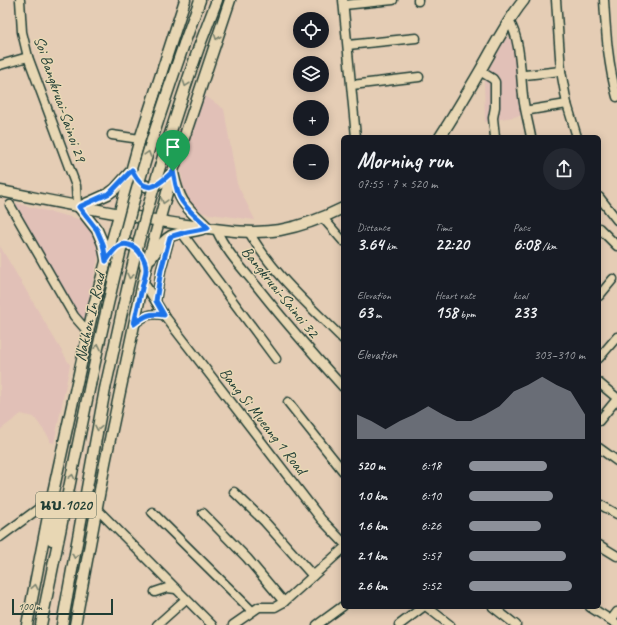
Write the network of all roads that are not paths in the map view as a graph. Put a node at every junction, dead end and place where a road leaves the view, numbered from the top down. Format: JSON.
{"nodes":[{"id":1,"x":20,"y":0,"type":"edge"},
{"id":2,"x":185,"y":0,"type":"edge"},
{"id":3,"x":200,"y":0,"type":"edge"},
{"id":4,"x":218,"y":0,"type":"edge"},
{"id":5,"x":230,"y":0,"type":"edge"},
{"id":6,"x":393,"y":0,"type":"edge"},
{"id":7,"x":524,"y":0,"type":"edge"},
{"id":8,"x":556,"y":0,"type":"edge"},
{"id":9,"x":604,"y":0,"type":"edge"},
{"id":10,"x":344,"y":2,"type":"edge"},
{"id":11,"x":509,"y":21,"type":"junction"},
{"id":12,"x":416,"y":38,"type":"dead end"},
{"id":13,"x":348,"y":45,"type":"junction"},
{"id":14,"x":28,"y":57,"type":"junction"},
{"id":15,"x":0,"y":65,"type":"edge"},
{"id":16,"x":480,"y":71,"type":"junction"},
{"id":17,"x":560,"y":71,"type":"junction"},
{"id":18,"x":525,"y":75,"type":"dead end"},
{"id":19,"x":420,"y":77,"type":"dead end"},
{"id":20,"x":352,"y":85,"type":"junction"},
{"id":21,"x":617,"y":97,"type":"edge"},
{"id":22,"x":566,"y":104,"type":"junction"},
{"id":23,"x":530,"y":110,"type":"dead end"},
{"id":24,"x":112,"y":135,"type":"dead end"},
{"id":25,"x":356,"y":135,"type":"edge"},
{"id":26,"x":441,"y":135,"type":"edge"},
{"id":27,"x":495,"y":135,"type":"edge"},
{"id":28,"x":531,"y":135,"type":"edge"},
{"id":29,"x":575,"y":135,"type":"edge"},
{"id":30,"x":140,"y":139,"type":"junction"},
{"id":31,"x":132,"y":170,"type":"junction"},
{"id":32,"x":173,"y":171,"type":"junction"},
{"id":33,"x":0,"y":192,"type":"edge"},
{"id":34,"x":601,"y":200,"type":"edge"},
{"id":35,"x":10,"y":205,"type":"dead end"},
{"id":36,"x":78,"y":207,"type":"junction"},
{"id":37,"x":341,"y":209,"type":"edge"},
{"id":38,"x":119,"y":214,"type":"junction"},
{"id":39,"x":323,"y":218,"type":"junction"},
{"id":40,"x":617,"y":220,"type":"edge"},
{"id":41,"x":159,"y":221,"type":"junction"},
{"id":42,"x":212,"y":228,"type":"junction"},
{"id":43,"x":601,"y":230,"type":"edge"},
{"id":44,"x":249,"y":232,"type":"junction"},
{"id":45,"x":182,"y":233,"type":"junction"},
{"id":46,"x":170,"y":237,"type":"junction"},
{"id":47,"x":341,"y":239,"type":"edge"},
{"id":48,"x":617,"y":246,"type":"edge"},
{"id":49,"x":106,"y":261,"type":"junction"},
{"id":50,"x":147,"y":265,"type":"junction"},
{"id":51,"x":613,"y":279,"type":"dead end"},
{"id":52,"x":143,"y":281,"type":"junction"},
{"id":53,"x":601,"y":294,"type":"edge"},
{"id":54,"x":156,"y":301,"type":"junction"},
{"id":55,"x":164,"y":315,"type":"junction"},
{"id":56,"x":134,"y":324,"type":"junction"},
{"id":57,"x":88,"y":332,"type":"junction"},
{"id":58,"x":341,"y":337,"type":"edge"},
{"id":59,"x":617,"y":337,"type":"edge"},
{"id":60,"x":601,"y":356,"type":"edge"},
{"id":61,"x":276,"y":359,"type":"dead end"},
{"id":62,"x":601,"y":385,"type":"edge"},
{"id":63,"x":341,"y":386,"type":"edge"},
{"id":64,"x":617,"y":398,"type":"edge"},
{"id":65,"x":288,"y":402,"type":"dead end"},
{"id":66,"x":601,"y":418,"type":"edge"},
{"id":67,"x":601,"y":449,"type":"edge"},
{"id":68,"x":617,"y":461,"type":"edge"},
{"id":69,"x":341,"y":468,"type":"edge"},
{"id":70,"x":56,"y":476,"type":"junction"},
{"id":71,"x":234,"y":492,"type":"dead end"},
{"id":72,"x":601,"y":505,"type":"edge"},
{"id":73,"x":50,"y":506,"type":"junction"},
{"id":74,"x":97,"y":509,"type":"junction"},
{"id":75,"x":152,"y":512,"type":"dead end"},
{"id":76,"x":203,"y":513,"type":"dead end"},
{"id":77,"x":617,"y":514,"type":"edge"},
{"id":78,"x":2,"y":533,"type":"edge"},
{"id":79,"x":341,"y":540,"type":"edge"},
{"id":80,"x":601,"y":546,"type":"edge"},
{"id":81,"x":341,"y":551,"type":"edge"},
{"id":82,"x":617,"y":556,"type":"edge"},
{"id":83,"x":51,"y":574,"type":"junction"},
{"id":84,"x":313,"y":576,"type":"junction"},
{"id":85,"x":176,"y":589,"type":"junction"},
{"id":86,"x":155,"y":592,"type":"dead end"},
{"id":87,"x":186,"y":599,"type":"junction"},
{"id":88,"x":284,"y":602,"type":"junction"},
{"id":89,"x":341,"y":607,"type":"edge"},
{"id":90,"x":420,"y":609,"type":"edge"},
{"id":91,"x":430,"y":609,"type":"edge"},
{"id":92,"x":496,"y":609,"type":"edge"},
{"id":93,"x":593,"y":609,"type":"edge"},
{"id":94,"x":252,"y":611,"type":"junction"},
{"id":95,"x":617,"y":612,"type":"edge"},
{"id":96,"x":614,"y":622,"type":"edge"},
{"id":97,"x":76,"y":624,"type":"edge"},
{"id":98,"x":27,"y":625,"type":"edge"},
{"id":99,"x":42,"y":625,"type":"edge"},
{"id":100,"x":62,"y":625,"type":"edge"},
{"id":101,"x":158,"y":625,"type":"edge"},
{"id":102,"x":212,"y":625,"type":"edge"},
{"id":103,"x":233,"y":625,"type":"edge"},
{"id":104,"x":317,"y":625,"type":"edge"},
{"id":105,"x":399,"y":625,"type":"edge"},
{"id":106,"x":450,"y":625,"type":"edge"},
{"id":107,"x":516,"y":625,"type":"edge"}],
"edges":[{"from":1,"to":14,"type":"street","name":"Soi Bangkruai-Sainoi 29"},
{"from":2,"to":30,"type":"main road","name":"Nakhon In Road","number":"นบ.1020"},
{"from":83,"to":3,"type":"main road","name":"Nakhon In Road","number":"นบ.1020","one_way":true,"bridge":true},
{"from":4,"to":100,"type":"main road","name":"Nakhon In Road","number":"นบ.1020","one_way":true,"bridge":true},
{"from":5,"to":32,"type":"main road","number":"นบ.1020","one_way":true},
{"from":6,"to":10,"type":"street"},
{"from":7,"to":11,"type":"main road"},
{"from":8,"to":17,"type":"street"},
{"from":9,"to":21,"type":"street"},
{"from":10,"to":13,"type":"street"},
{"from":11,"to":16,"type":"main road"},
{"from":11,"to":28,"type":"street"},
{"from":12,"to":13,"type":"street"},
{"from":13,"to":20,"type":"street"},
{"from":14,"to":15,"type":"street"},
{"from":14,"to":36,"type":"street","name":"Soi Bangkruai-Sainoi 29"},
{"from":16,"to":26,"type":"main road"},
{"from":16,"to":27,"type":"street"},
{"from":17,"to":18,"type":"street"},
{"from":17,"to":22,"type":"street"},
{"from":19,"to":20,"type":"street"},
{"from":20,"to":25,"type":"street"},
{"from":22,"to":23,"type":"street"},
{"from":22,"to":29,"type":"street"},
{"from":24,"to":30,"type":"street"},
{"from":30,"to":31,"type":"main road","name":"Nakhon In Road","number":"นบ.1020"},
{"from":31,"to":32,"type":"main road"},
{"from":31,"to":36,"type":"main road"},
{"from":31,"to":38,"type":"main road","name":"Nakhon In Road","number":"นบ.1020"},
{"from":32,"to":41,"type":"main road","number":"นบ.1020","one_way":true},
{"from":32,"to":42,"type":"main road"},
{"from":33,"to":36,"type":"main road"},
{"from":34,"to":40,"type":"street"},
{"from":35,"to":57,"type":"street"},
{"from":36,"to":38,"type":"main road"},
{"from":36,"to":49,"type":"main road"},
{"from":37,"to":39,"type":"main road"},
{"from":38,"to":41,"type":"main road"},
{"from":38,"to":49,"type":"main road","name":"Nakhon In Road","number":"นบ.1020"},
{"from":39,"to":44,"type":"main road"},
{"from":39,"to":47,"type":"street"},
{"from":41,"to":42,"type":"main road"},
{"from":41,"to":50,"type":"main road","number":"นบ.1020"},
{"from":42,"to":44,"type":"main road"},
{"from":42,"to":45,"type":"main road"},
{"from":42,"to":63,"type":"street","name":"Bangkruai-Sainoi 32"},
{"from":43,"to":48,"type":"street"},
{"from":44,"to":58,"type":"street"},
{"from":45,"to":46,"type":"main road"},
{"from":45,"to":61,"type":"street"},
{"from":46,"to":50,"type":"main road"},
{"from":46,"to":54,"type":"street"},
{"from":49,"to":50,"type":"main road"},
{"from":49,"to":57,"type":"main road","name":"Nakhon In Road","number":"นบ.1020"},
{"from":50,"to":52,"type":"main road","number":"นบ.1020"},
{"from":51,"to":53,"type":"street"},
{"from":52,"to":54,"type":"street","name":"Bang Si Mueang 1 Road"},
{"from":52,"to":56,"type":"main road","number":"นบ.1020"},
{"from":54,"to":55,"type":"street","name":"Bang Si Mueang 1 Road"},
{"from":55,"to":56,"type":"street"},
{"from":55,"to":79,"type":"street","name":"Bang Si Mueang 1 Road"},
{"from":56,"to":74,"type":"main road","number":"นบ.1020"},
{"from":57,"to":70,"type":"main road","name":"Nakhon In Road","number":"นบ.1020"},
{"from":59,"to":60,"type":"street"},
{"from":62,"to":64,"type":"street"},
{"from":64,"to":66,"type":"street"},
{"from":65,"to":69,"type":"street"},
{"from":67,"to":68,"type":"street"},
{"from":70,"to":73,"type":"main road","name":"Nakhon In Road","number":"นบ.1020"},
{"from":70,"to":83,"type":"main road"},
{"from":71,"to":84,"type":"street"},
{"from":72,"to":77,"type":"street"},
{"from":73,"to":78,"type":"street"},
{"from":98,"to":73,"type":"main road","name":"Nakhon In Road","number":"นบ.1020","one_way":true},
{"from":74,"to":85,"type":"street"},
{"from":74,"to":97,"type":"main road","number":"นบ.1020"},
{"from":75,"to":94,"type":"street"},
{"from":76,"to":88,"type":"street"},
{"from":80,"to":82,"type":"street"},
{"from":81,"to":84,"type":"street"},
{"from":83,"to":99,"type":"main road","name":"Nakhon In Road","number":"นบ.1020"},
{"from":84,"to":88,"type":"street"},
{"from":85,"to":86,"type":"street"},
{"from":85,"to":87,"type":"street"},
{"from":87,"to":101,"type":"street"},
{"from":87,"to":102,"type":"street"},
{"from":88,"to":94,"type":"street"},
{"from":89,"to":104,"type":"street"},
{"from":90,"to":105,"type":"street"},
{"from":91,"to":106,"type":"street"},
{"from":92,"to":107,"type":"street"},
{"from":93,"to":96,"type":"street"},
{"from":94,"to":103,"type":"street"},
{"from":95,"to":96,"type":"street"}]}
